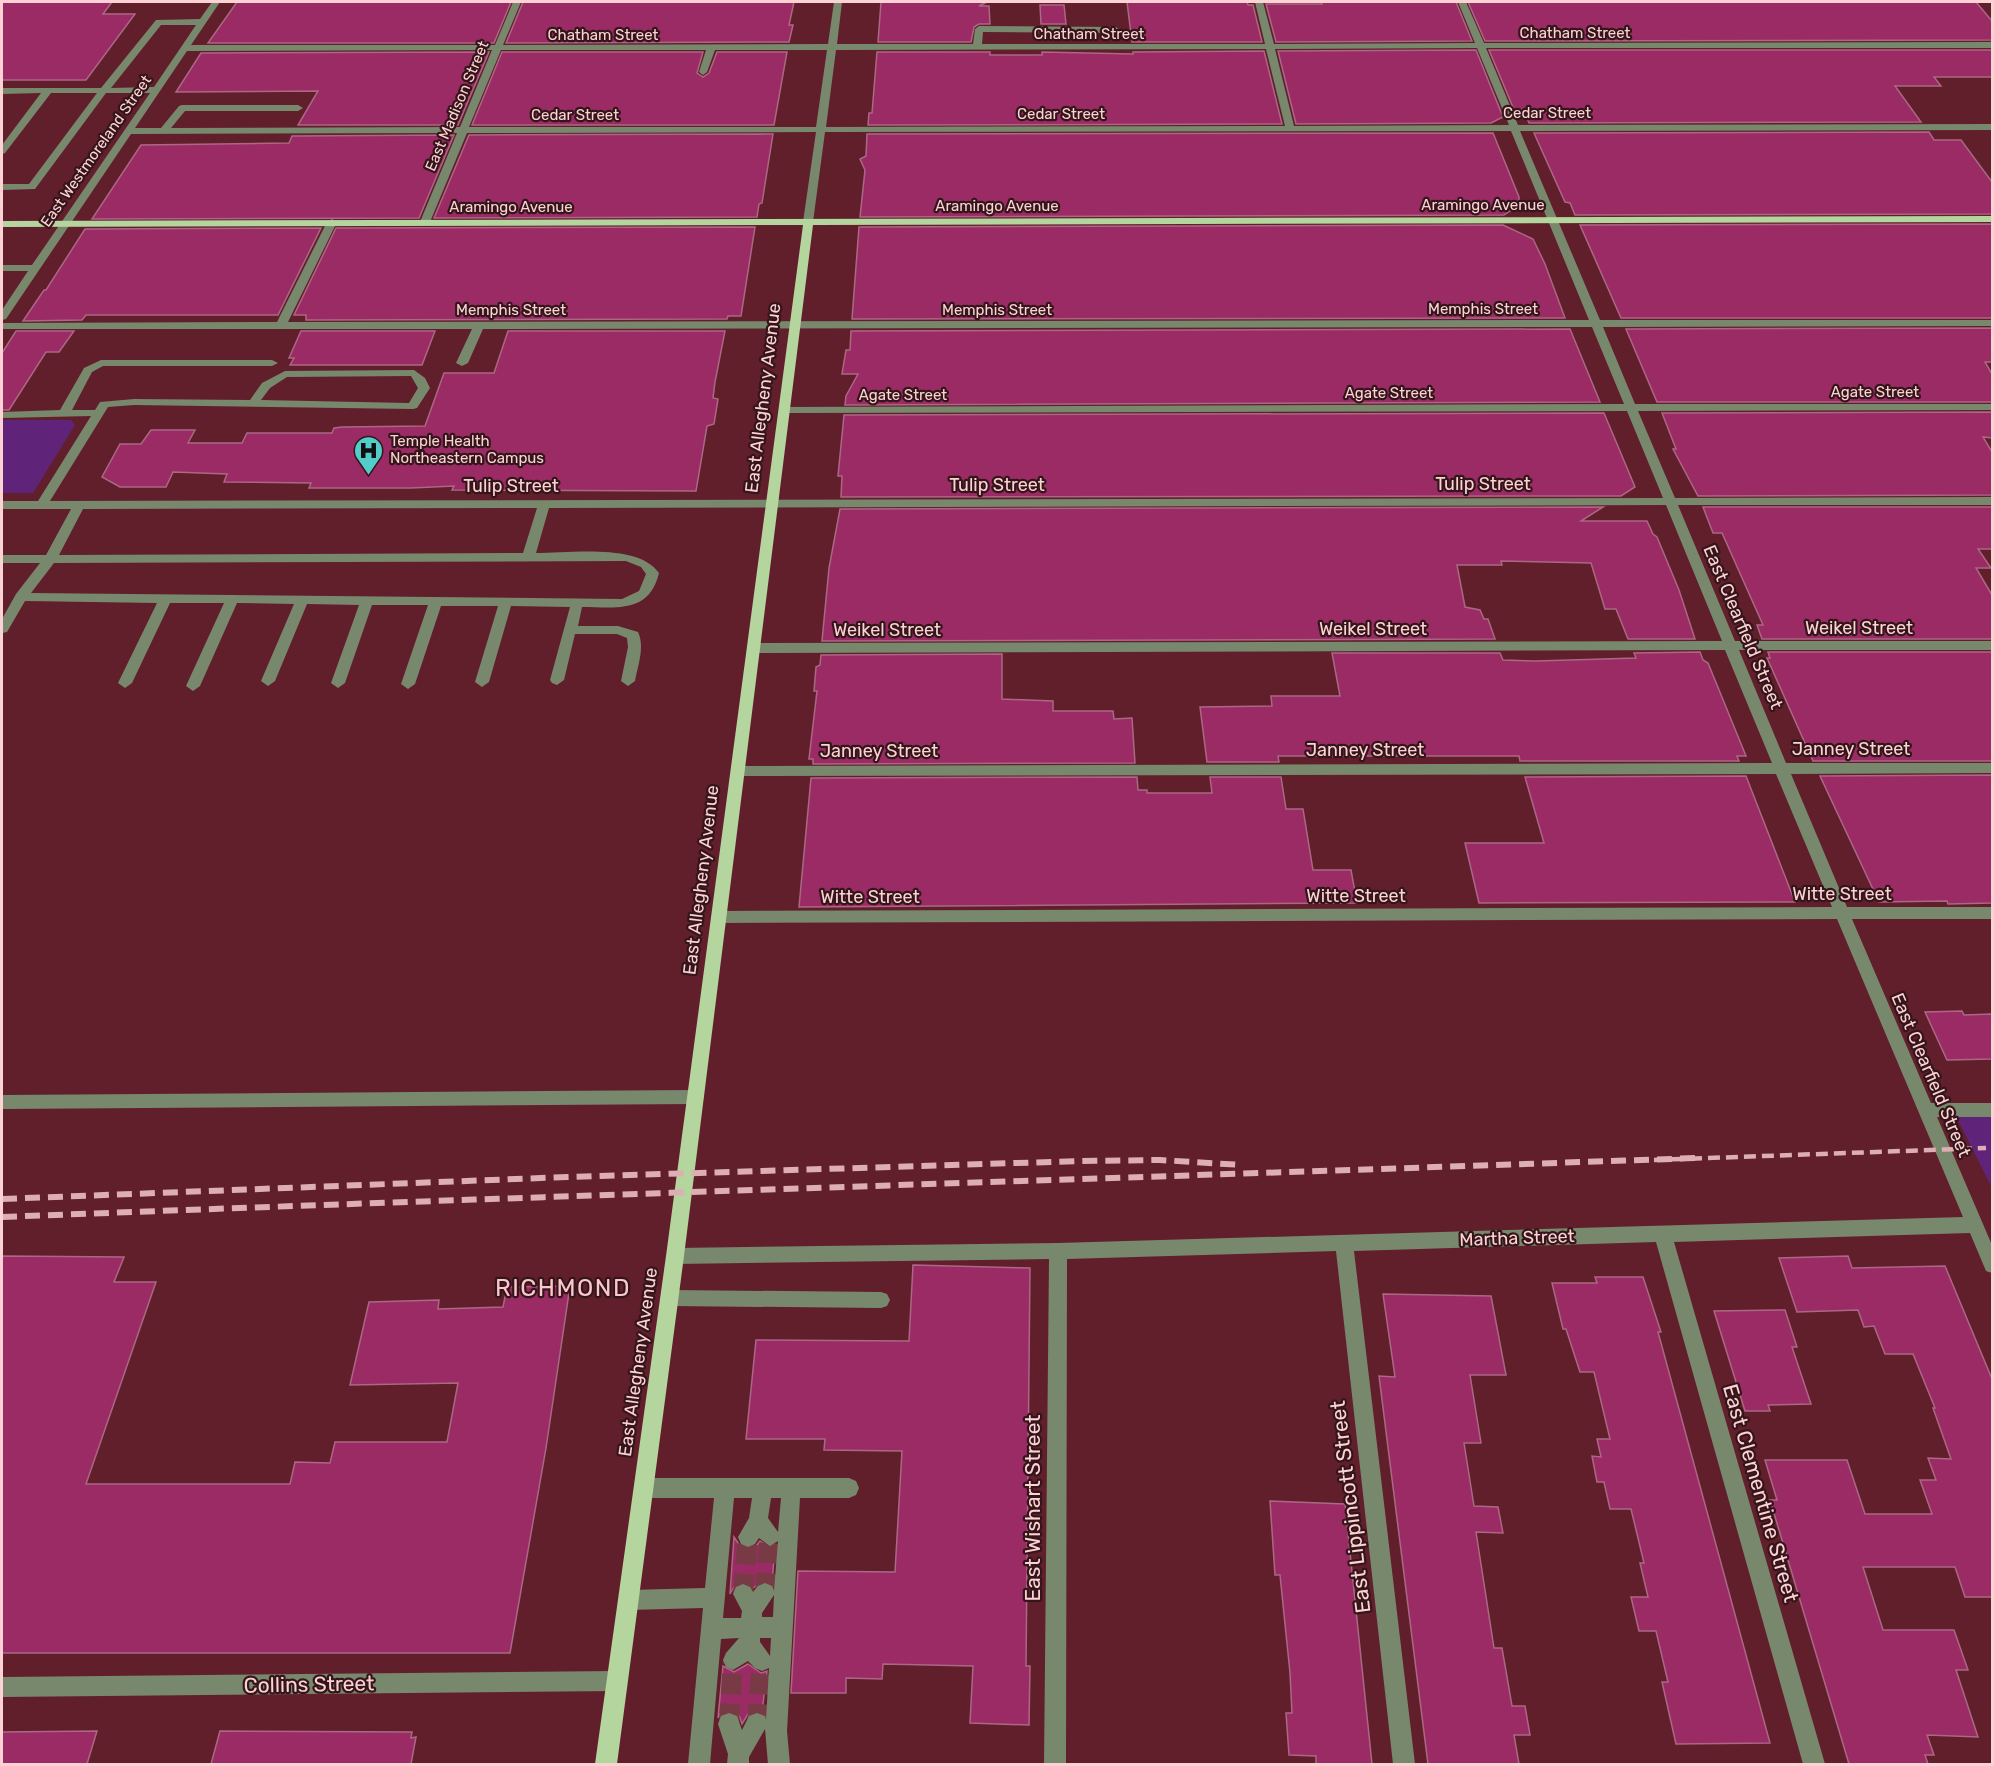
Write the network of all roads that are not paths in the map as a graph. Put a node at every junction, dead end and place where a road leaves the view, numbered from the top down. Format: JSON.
{"nodes":[{"id":1,"x":216,"y":2,"type":"edge"},
{"id":2,"x":517,"y":2,"type":"edge"},
{"id":3,"x":838,"y":2,"type":"edge"},
{"id":4,"x":1259,"y":2,"type":"edge"},
{"id":5,"x":1462,"y":2,"type":"edge"},
{"id":6,"x":202,"y":22,"type":"junction"},
{"id":7,"x":1116,"y":30,"type":"dead end"},
{"id":8,"x":1992,"y":45,"type":"edge"},
{"id":9,"x":1270,"y":47,"type":"junction"},
{"id":10,"x":1481,"y":47,"type":"junction"},
{"id":11,"x":185,"y":48,"type":"junction"},
{"id":12,"x":497,"y":48,"type":"junction"},
{"id":13,"x":711,"y":48,"type":"junction"},
{"id":14,"x":831,"y":48,"type":"junction"},
{"id":15,"x":977,"y":48,"type":"junction"},
{"id":16,"x":703,"y":72,"type":"dead end"},
{"id":17,"x":156,"y":90,"type":"junction"},
{"id":18,"x":2,"y":91,"type":"edge"},
{"id":19,"x":48,"y":91,"type":"junction"},
{"id":20,"x":103,"y":91,"type":"junction"},
{"id":21,"x":298,"y":108,"type":"dead end"},
{"id":22,"x":1290,"y":128,"type":"junction"},
{"id":23,"x":1515,"y":128,"type":"junction"},
{"id":24,"x":1992,"y":128,"type":"edge"},
{"id":25,"x":821,"y":129,"type":"junction"},
{"id":26,"x":463,"y":130,"type":"junction"},
{"id":27,"x":129,"y":131,"type":"junction"},
{"id":28,"x":164,"y":131,"type":"junction"},
{"id":29,"x":2,"y":151,"type":"edge"},
{"id":30,"x":2,"y":187,"type":"edge"},
{"id":31,"x":1992,"y":219,"type":"edge"},
{"id":32,"x":1554,"y":220,"type":"junction"},
{"id":33,"x":332,"y":222,"type":"junction"},
{"id":34,"x":424,"y":222,"type":"junction"},
{"id":35,"x":808,"y":222,"type":"junction"},
{"id":36,"x":2,"y":224,"type":"edge"},
{"id":37,"x":64,"y":224,"type":"junction"},
{"id":38,"x":2,"y":268,"type":"edge"},
{"id":39,"x":34,"y":268,"type":"junction"},
{"id":40,"x":2,"y":316,"type":"edge"},
{"id":41,"x":1596,"y":323,"type":"junction"},
{"id":42,"x":1992,"y":323,"type":"edge"},
{"id":43,"x":479,"y":325,"type":"junction"},
{"id":44,"x":795,"y":325,"type":"junction"},
{"id":45,"x":2,"y":326,"type":"edge"},
{"id":46,"x":281,"y":326,"type":"junction"},
{"id":47,"x":272,"y":363,"type":"dead end"},
{"id":48,"x":462,"y":363,"type":"dead end"},
{"id":49,"x":254,"y":404,"type":"junction"},
{"id":50,"x":1992,"y":407,"type":"edge"},
{"id":51,"x":1631,"y":408,"type":"junction"},
{"id":52,"x":785,"y":410,"type":"junction"},
{"id":53,"x":99,"y":412,"type":"junction"},
{"id":54,"x":64,"y":413,"type":"junction"},
{"id":55,"x":2,"y":415,"type":"edge"},
{"id":56,"x":1992,"y":501,"type":"edge"},
{"id":57,"x":1670,"y":502,"type":"junction"},
{"id":58,"x":544,"y":504,"type":"junction"},
{"id":59,"x":772,"y":504,"type":"junction"},
{"id":60,"x":42,"y":505,"type":"junction"},
{"id":61,"x":79,"y":505,"type":"junction"},
{"id":62,"x":2,"y":506,"type":"edge"},
{"id":63,"x":528,"y":558,"type":"junction"},
{"id":64,"x":2,"y":559,"type":"edge"},
{"id":65,"x":50,"y":559,"type":"junction"},
{"id":66,"x":21,"y":597,"type":"junction"},
{"id":67,"x":165,"y":599,"type":"junction"},
{"id":68,"x":232,"y":600,"type":"junction"},
{"id":69,"x":302,"y":600,"type":"junction"},
{"id":70,"x":367,"y":601,"type":"junction"},
{"id":71,"x":436,"y":602,"type":"junction"},
{"id":72,"x":506,"y":602,"type":"junction"},
{"id":73,"x":577,"y":603,"type":"junction"},
{"id":74,"x":2,"y":629,"type":"edge"},
{"id":75,"x":570,"y":630,"type":"junction"},
{"id":76,"x":1992,"y":645,"type":"edge"},
{"id":77,"x":1732,"y":646,"type":"junction"},
{"id":78,"x":754,"y":648,"type":"junction"},
{"id":79,"x":557,"y":680,"type":"dead end"},
{"id":80,"x":268,"y":681,"type":"dead end"},
{"id":81,"x":628,"y":681,"type":"dead end"},
{"id":82,"x":482,"y":682,"type":"dead end"},
{"id":83,"x":124,"y":683,"type":"dead end"},
{"id":84,"x":338,"y":683,"type":"dead end"},
{"id":85,"x":408,"y":684,"type":"dead end"},
{"id":86,"x":194,"y":686,"type":"dead end"},
{"id":87,"x":1782,"y":768,"type":"junction"},
{"id":88,"x":1992,"y":768,"type":"edge"},
{"id":89,"x":738,"y":771,"type":"junction"},
{"id":90,"x":1842,"y":914,"type":"junction"},
{"id":91,"x":1992,"y":914,"type":"edge"},
{"id":92,"x":719,"y":917,"type":"junction"},
{"id":93,"x":696,"y":1097,"type":"junction"},
{"id":94,"x":2,"y":1102,"type":"edge"},
{"id":95,"x":1926,"y":1110,"type":"junction"},
{"id":96,"x":1992,"y":1110,"type":"edge"},
{"id":97,"x":1975,"y":1225,"type":"junction"},
{"id":98,"x":1663,"y":1234,"type":"junction"},
{"id":99,"x":1344,"y":1243,"type":"junction"},
{"id":100,"x":1058,"y":1251,"type":"junction"},
{"id":101,"x":675,"y":1256,"type":"junction"},
{"id":102,"x":1992,"y":1265,"type":"edge"},
{"id":103,"x":670,"y":1298,"type":"junction"},
{"id":104,"x":881,"y":1299,"type":"dead end"},
{"id":105,"x":644,"y":1488,"type":"junction"},
{"id":106,"x":725,"y":1488,"type":"junction"},
{"id":107,"x":763,"y":1488,"type":"junction"},
{"id":108,"x":791,"y":1488,"type":"junction"},
{"id":109,"x":849,"y":1488,"type":"dead end"},
{"id":110,"x":759,"y":1531,"type":"tunnel mouth"},
{"id":111,"x":765,"y":1593,"type":"tunnel mouth"},
{"id":112,"x":715,"y":1598,"type":"junction"},
{"id":113,"x":629,"y":1600,"type":"junction"},
{"id":114,"x":751,"y":1627,"type":"junction"},
{"id":115,"x":781,"y":1627,"type":"junction"},
{"id":116,"x":712,"y":1629,"type":"junction"},
{"id":117,"x":733,"y":1660,"type":"tunnel mouth"},
{"id":118,"x":617,"y":1681,"type":"junction"},
{"id":119,"x":2,"y":1687,"type":"edge"},
{"id":120,"x":729,"y":1724,"type":"tunnel mouth"},
{"id":121,"x":757,"y":1724,"type":"tunnel mouth"},
{"id":122,"x":739,"y":1759,"type":"edge"},
{"id":123,"x":606,"y":1764,"type":"edge"},
{"id":124,"x":699,"y":1764,"type":"edge"},
{"id":125,"x":780,"y":1764,"type":"edge"},
{"id":126,"x":1054,"y":1764,"type":"edge"},
{"id":127,"x":1404,"y":1764,"type":"edge"},
{"id":128,"x":1814,"y":1764,"type":"edge"}],
"edges":[{"from":1,"to":6,"type":"street","name":"East Westmoreland Street"},
{"from":2,"to":12,"type":"street","name":"East Madison Street"},
{"from":3,"to":14,"type":"street","name":"East Allegheny Avenue"},
{"from":4,"to":9,"type":"street"},
{"from":5,"to":10,"type":"street","name":"East Clearfield Street"},
{"from":6,"to":11,"type":"street","name":"East Westmoreland Street"},
{"from":6,"to":20,"type":"street"},
{"from":7,"to":15,"type":"street"},
{"from":8,"to":10,"type":"street","name":"Chatham Street"},
{"from":9,"to":10,"type":"street","name":"Chatham Street"},
{"from":9,"to":15,"type":"street","name":"Chatham Street"},
{"from":9,"to":22,"type":"street"},
{"from":10,"to":23,"type":"street","name":"East Clearfield Street"},
{"from":11,"to":12,"type":"street","name":"Chatham Street"},
{"from":11,"to":17,"type":"street","name":"East Westmoreland Street"},
{"from":12,"to":13,"type":"street","name":"Chatham Street"},
{"from":12,"to":26,"type":"street","name":"East Madison Street"},
{"from":13,"to":14,"type":"street","name":"Chatham Street"},
{"from":13,"to":16,"type":"street"},
{"from":14,"to":15,"type":"street","name":"Chatham Street"},
{"from":14,"to":25,"type":"street","name":"East Allegheny Avenue"},
{"from":17,"to":20,"type":"street"},
{"from":17,"to":27,"type":"street","name":"East Westmoreland Street"},
{"from":18,"to":19,"type":"street"},
{"from":19,"to":20,"type":"street"},
{"from":19,"to":29,"type":"street"},
{"from":20,"to":30,"type":"street"},
{"from":21,"to":28,"type":"street"},
{"from":22,"to":23,"type":"street","name":"Cedar Street"},
{"from":22,"to":25,"type":"street","name":"Cedar Street"},
{"from":23,"to":24,"type":"street","name":"Cedar Street"},
{"from":23,"to":32,"type":"street","name":"East Clearfield Street"},
{"from":25,"to":26,"type":"street","name":"Cedar Street"},
{"from":25,"to":35,"type":"street","name":"East Allegheny Avenue"},
{"from":26,"to":28,"type":"street","name":"Cedar Street"},
{"from":26,"to":34,"type":"street","name":"East Madison Street"},
{"from":27,"to":28,"type":"street","name":"Cedar Street"},
{"from":27,"to":37,"type":"street","name":"East Westmoreland Street"},
{"from":31,"to":32,"type":"main road","name":"Aramingo Avenue"},
{"from":32,"to":35,"type":"main road","name":"Aramingo Avenue"},
{"from":32,"to":41,"type":"street","name":"East Clearfield Street"},
{"from":33,"to":34,"type":"main road","name":"Aramingo Avenue"},
{"from":33,"to":37,"type":"main road","name":"Aramingo Avenue"},
{"from":33,"to":46,"type":"street"},
{"from":34,"to":35,"type":"main road","name":"Aramingo Avenue"},
{"from":35,"to":44,"type":"main road","name":"East Allegheny Avenue"},
{"from":36,"to":37,"type":"main road","name":"Aramingo Avenue"},
{"from":37,"to":39,"type":"street","name":"East Westmoreland Street"},
{"from":38,"to":39,"type":"street"},
{"from":39,"to":40,"type":"street","name":"East Westmoreland Street"},
{"from":41,"to":42,"type":"street","name":"Memphis Street"},
{"from":41,"to":44,"type":"street","name":"Memphis Street"},
{"from":41,"to":51,"type":"street","name":"East Clearfield Street"},
{"from":43,"to":44,"type":"street","name":"Memphis Street"},
{"from":43,"to":46,"type":"street","name":"Memphis Street"},
{"from":43,"to":48,"type":"street"},
{"from":44,"to":52,"type":"main road","name":"East Allegheny Avenue"},
{"from":45,"to":46,"type":"street","name":"Memphis Street"},
{"from":47,"to":54,"type":"street"},
{"from":49,"to":49,"type":"street"},
{"from":49,"to":53,"type":"street"},
{"from":50,"to":51,"type":"street","name":"Agate Street"},
{"from":51,"to":52,"type":"street","name":"Agate Street"},
{"from":51,"to":57,"type":"street","name":"East Clearfield Street"},
{"from":52,"to":59,"type":"main road","name":"East Allegheny Avenue"},
{"from":53,"to":54,"type":"street"},
{"from":53,"to":60,"type":"street"},
{"from":54,"to":55,"type":"street"},
{"from":56,"to":57,"type":"street","name":"Tulip Street"},
{"from":57,"to":59,"type":"street","name":"Tulip Street"},
{"from":57,"to":77,"type":"street","name":"East Clearfield Street"},
{"from":58,"to":59,"type":"street","name":"Tulip Street"},
{"from":58,"to":61,"type":"street","name":"Tulip Street"},
{"from":58,"to":63,"type":"street"},
{"from":59,"to":78,"type":"main road","name":"East Allegheny Avenue"},
{"from":60,"to":61,"type":"street","name":"Tulip Street"},
{"from":60,"to":62,"type":"street","name":"Tulip Street"},
{"from":61,"to":65,"type":"street"},
{"from":63,"to":65,"type":"street"},
{"from":63,"to":73,"type":"street"},
{"from":64,"to":65,"type":"street"},
{"from":65,"to":66,"type":"street"},
{"from":66,"to":67,"type":"street"},
{"from":66,"to":74,"type":"street"},
{"from":67,"to":68,"type":"street"},
{"from":67,"to":83,"type":"street"},
{"from":68,"to":69,"type":"street"},
{"from":68,"to":86,"type":"street"},
{"from":69,"to":70,"type":"street"},
{"from":69,"to":80,"type":"street"},
{"from":70,"to":71,"type":"street"},
{"from":70,"to":84,"type":"street"},
{"from":71,"to":72,"type":"street"},
{"from":71,"to":85,"type":"street"},
{"from":72,"to":73,"type":"street"},
{"from":72,"to":82,"type":"street"},
{"from":73,"to":75,"type":"street"},
{"from":75,"to":79,"type":"street"},
{"from":75,"to":81,"type":"street"},
{"from":76,"to":77,"type":"street","name":"Weikel Street"},
{"from":77,"to":78,"type":"street","name":"Weikel Street"},
{"from":77,"to":87,"type":"street","name":"East Clearfield Street"},
{"from":78,"to":89,"type":"main road","name":"East Allegheny Avenue"},
{"from":87,"to":88,"type":"street","name":"Janney Street"},
{"from":87,"to":89,"type":"street","name":"Janney Street"},
{"from":87,"to":90,"type":"street","name":"East Clearfield Street"},
{"from":89,"to":92,"type":"main road","name":"East Allegheny Avenue"},
{"from":90,"to":91,"type":"street","name":"Witte Street"},
{"from":90,"to":92,"type":"street","name":"Witte Street"},
{"from":90,"to":95,"type":"street","name":"East Clearfield Street"},
{"from":92,"to":93,"type":"main road","name":"East Allegheny Avenue"},
{"from":93,"to":94,"type":"street"},
{"from":93,"to":101,"type":"main road","name":"East Allegheny Avenue"},
{"from":95,"to":96,"type":"street"},
{"from":95,"to":97,"type":"street","name":"East Clearfield Street"},
{"from":97,"to":98,"type":"street","name":"Martha Street"},
{"from":97,"to":102,"type":"street","name":"East Clearfield Street"},
{"from":98,"to":99,"type":"street","name":"Martha Street"},
{"from":98,"to":128,"type":"street","name":"East Clementine Street"},
{"from":99,"to":100,"type":"street","name":"Martha Street"},
{"from":99,"to":127,"type":"street","name":"East Lippincott Street"},
{"from":100,"to":101,"type":"street","name":"Martha Street"},
{"from":100,"to":126,"type":"street","name":"East Wishart Street"},
{"from":101,"to":103,"type":"main road","name":"East Allegheny Avenue"},
{"from":103,"to":104,"type":"street"},
{"from":103,"to":105,"type":"main road","name":"East Allegheny Avenue"},
{"from":105,"to":106,"type":"street"},
{"from":105,"to":113,"type":"main road","name":"East Allegheny Avenue"},
{"from":106,"to":107,"type":"street"},
{"from":106,"to":112,"type":"street"},
{"from":107,"to":108,"type":"street"},
{"from":107,"to":110,"type":"street"},
{"from":108,"to":109,"type":"street"},
{"from":108,"to":115,"type":"street"},
{"from":111,"to":114,"type":"street"},
{"from":112,"to":113,"type":"street"},
{"from":112,"to":116,"type":"street"},
{"from":113,"to":118,"type":"main road","name":"East Allegheny Avenue"},
{"from":114,"to":115,"type":"street"},
{"from":114,"to":116,"type":"street"},
{"from":114,"to":117,"type":"street"},
{"from":115,"to":125,"type":"street"},
{"from":116,"to":124,"type":"street"},
{"from":118,"to":119,"type":"street","name":"Collins Street"},
{"from":118,"to":123,"type":"main road","name":"East Allegheny Avenue"},
{"from":120,"to":122,"type":"street"},
{"from":121,"to":122,"type":"street"}]}
